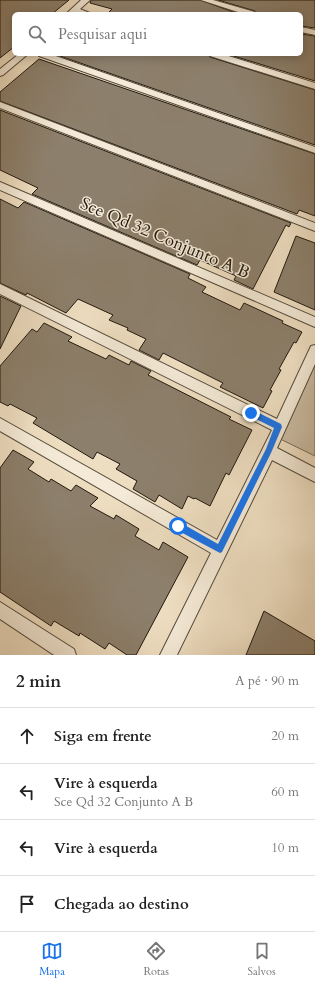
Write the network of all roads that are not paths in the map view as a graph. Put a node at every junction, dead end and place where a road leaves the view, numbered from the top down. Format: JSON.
{"nodes":[{"id":1,"x":86,"y":0,"type":"edge"},
{"id":2,"x":205,"y":0,"type":"edge"},
{"id":3,"x":72,"y":12,"type":"edge"},
{"id":4,"x":245,"y":12,"type":"edge"},
{"id":5,"x":303,"y":30,"type":"edge"},
{"id":6,"x":315,"y":33,"type":"edge"},
{"id":7,"x":21,"y":56,"type":"edge"},
{"id":8,"x":48,"y":56,"type":"edge"},
{"id":9,"x":220,"y":56,"type":"edge"},
{"id":10,"x":0,"y":73,"type":"edge"},
{"id":11,"x":315,"y":86,"type":"edge"},
{"id":12,"x":0,"y":105,"type":"edge"},
{"id":13,"x":315,"y":150,"type":"edge"},
{"id":14,"x":0,"y":186,"type":"edge"},
{"id":15,"x":315,"y":227,"type":"edge"},
{"id":16,"x":0,"y":289,"type":"edge"},
{"id":17,"x":315,"y":322,"type":"edge"},
{"id":18,"x":315,"y":350,"type":"edge"},
{"id":19,"x":0,"y":424,"type":"edge"},
{"id":20,"x":278,"y":427,"type":"junction"},
{"id":21,"x":268,"y":451,"type":"junction"},
{"id":22,"x":315,"y":474,"type":"edge"},
{"id":23,"x":220,"y":549,"type":"junction"},
{"id":24,"x":0,"y":610,"type":"edge"},
{"id":25,"x":68,"y":655,"type":"edge"},
{"id":26,"x":168,"y":655,"type":"edge"}],
"edges":[{"from":1,"to":3,"type":"street"},
{"from":2,"to":4,"type":"street"},
{"from":5,"to":6,"type":"street"},
{"from":7,"to":10,"type":"street"},
{"from":8,"to":13,"type":"street"},
{"from":9,"to":11,"type":"street"},
{"from":12,"to":15,"type":"street"},
{"from":14,"to":17,"type":"street","name":"Sce Qd 32 Conjunto A B"},
{"from":16,"to":20,"type":"street"},
{"from":18,"to":20,"type":"street"},
{"from":19,"to":23,"type":"street"},
{"from":20,"to":21,"type":"street"},
{"from":21,"to":22,"type":"street"},
{"from":21,"to":23,"type":"street"},
{"from":23,"to":26,"type":"street"},
{"from":24,"to":25,"type":"street"}]}
